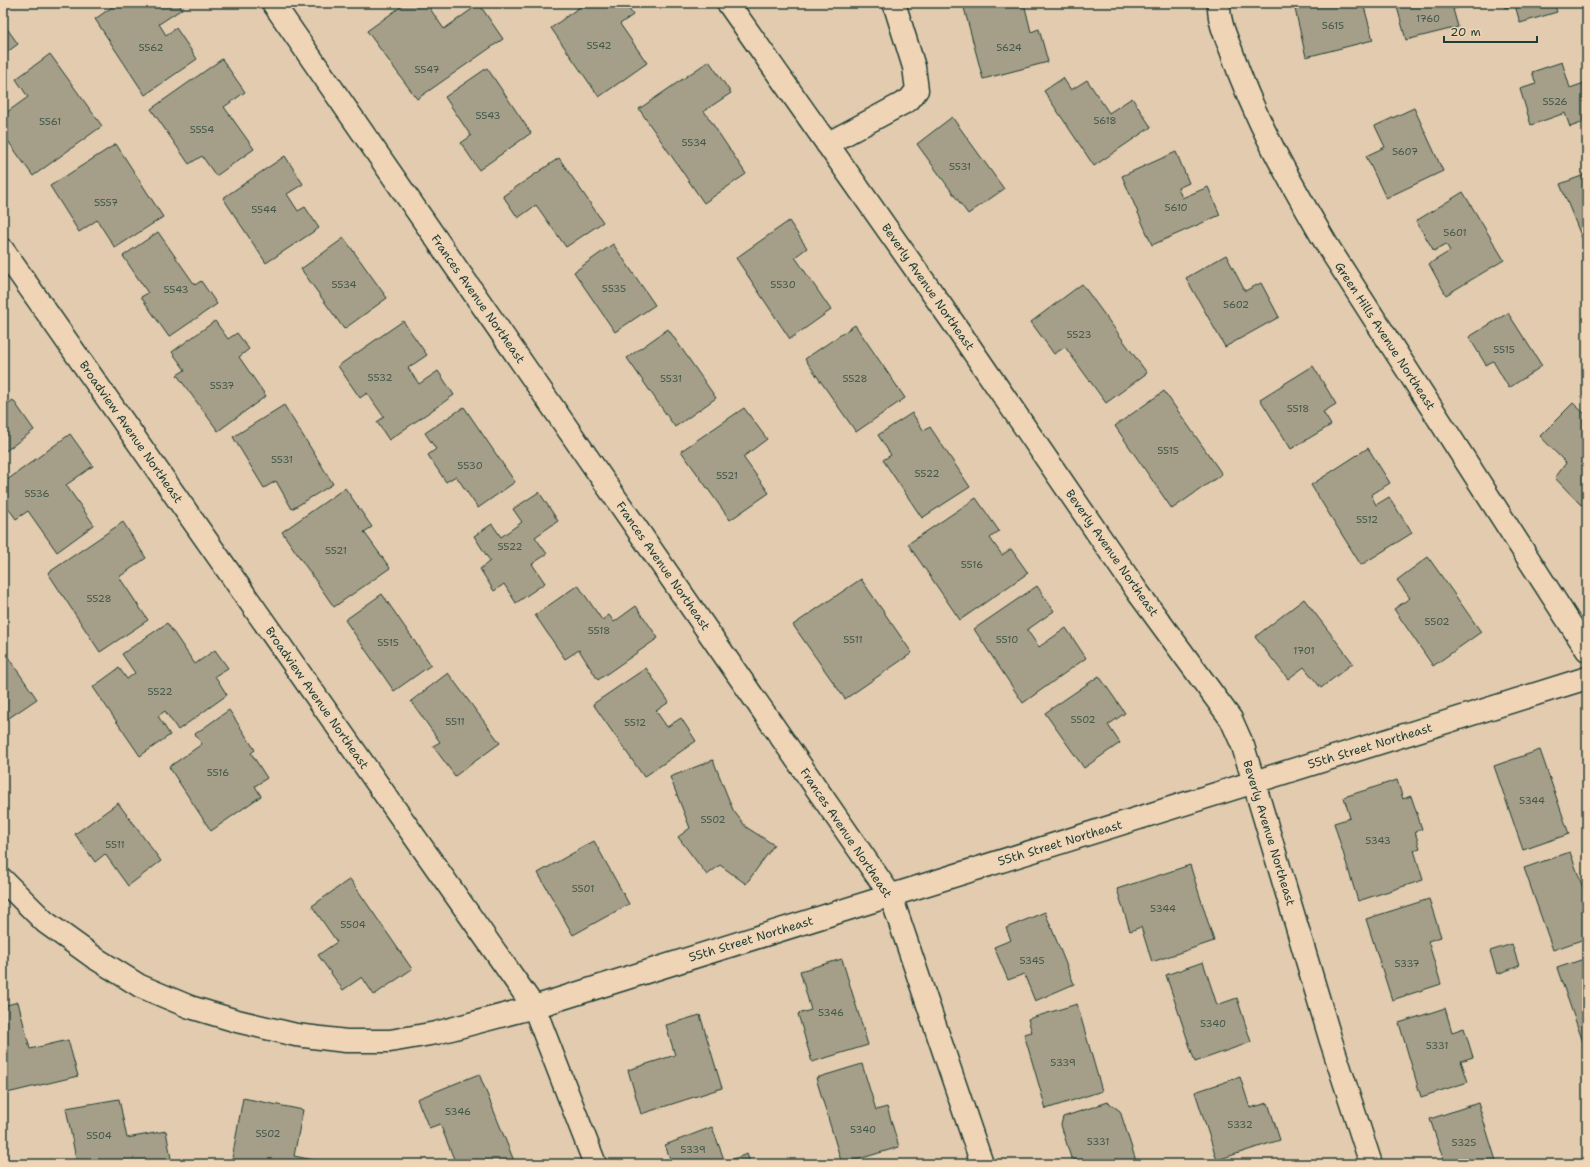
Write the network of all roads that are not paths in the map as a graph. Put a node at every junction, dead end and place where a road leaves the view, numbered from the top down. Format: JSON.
{"nodes":[{"id":1,"x":273,"y":3,"type":"edge"},
{"id":2,"x":728,"y":3,"type":"edge"},
{"id":3,"x":894,"y":3,"type":"edge"},
{"id":4,"x":1219,"y":3,"type":"edge"},
{"id":5,"x":828,"y":144,"type":"junction"},
{"id":6,"x":3,"y":250,"type":"edge"},
{"id":7,"x":1587,"y":650,"type":"edge"},
{"id":8,"x":1587,"y":678,"type":"edge"},
{"id":9,"x":1253,"y":783,"type":"junction"},
{"id":10,"x":3,"y":880,"type":"edge"},
{"id":11,"x":891,"y":896,"type":"junction"},
{"id":12,"x":534,"y":1007,"type":"junction"},
{"id":13,"x":595,"y":1164,"type":"edge"},
{"id":14,"x":982,"y":1164,"type":"edge"},
{"id":15,"x":1372,"y":1164,"type":"edge"}],
"edges":[{"from":1,"to":11,"type":"street","name":"Frances Avenue Northeast"},
{"from":2,"to":5,"type":"street","name":"Beverly Avenue Northeast"},
{"from":3,"to":5,"type":"street"},
{"from":4,"to":7,"type":"street","name":"Green Hills Avenue Northeast"},
{"from":5,"to":9,"type":"street","name":"Beverly Avenue Northeast"},
{"from":6,"to":12,"type":"street","name":"Broadview Avenue Northeast"},
{"from":8,"to":9,"type":"street","name":"55th Street Northeast"},
{"from":9,"to":11,"type":"street","name":"55th Street Northeast"},
{"from":9,"to":15,"type":"street","name":"Beverly Avenue Northeast"},
{"from":10,"to":12,"type":"street","name":"55th Street Northeast"},
{"from":11,"to":12,"type":"street","name":"55th Street Northeast"},
{"from":11,"to":14,"type":"street","name":"Frances Avenue Northeast"},
{"from":12,"to":13,"type":"street","name":"Broadview Avenue Northeast"}]}
